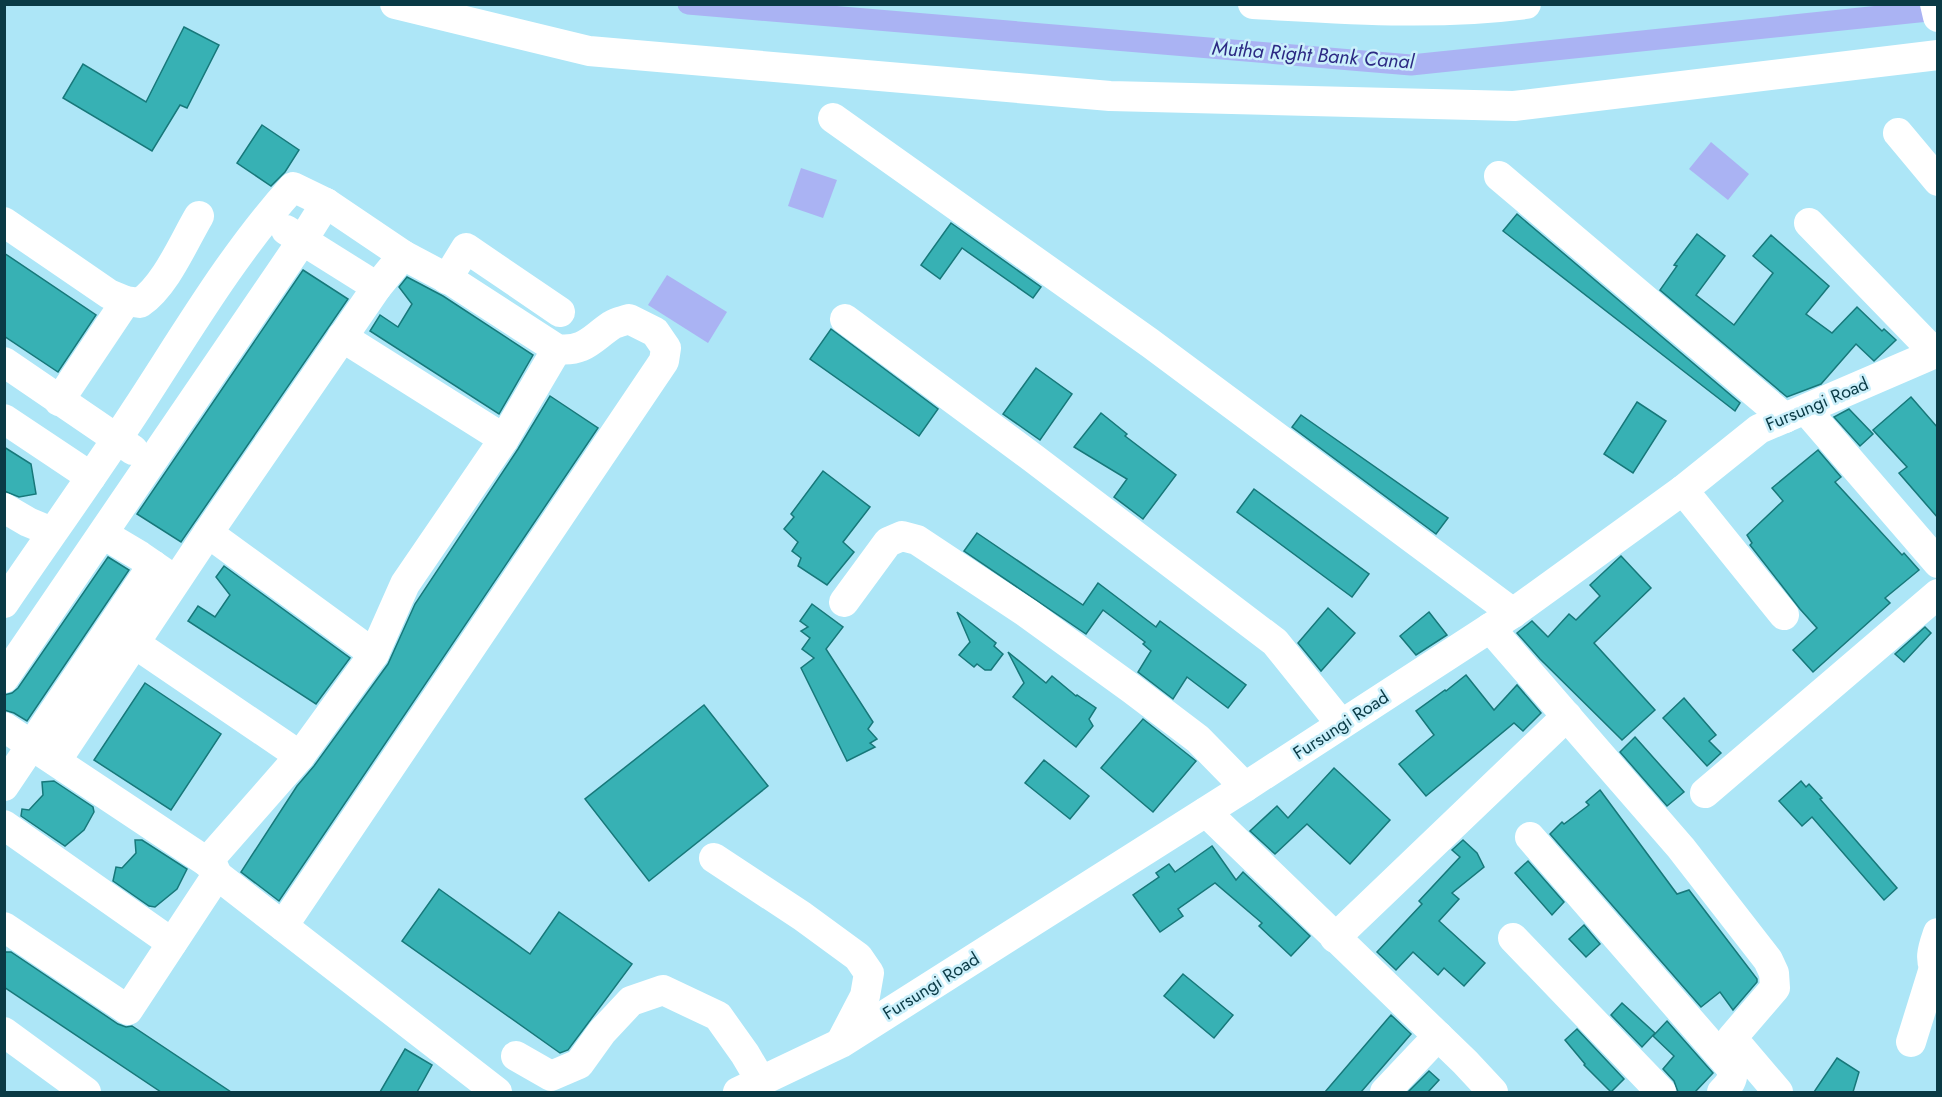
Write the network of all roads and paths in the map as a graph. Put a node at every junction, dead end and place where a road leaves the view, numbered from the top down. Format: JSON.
{"nodes":[{"id":1,"x":395,"y":4,"type":"edge"},
{"id":2,"x":1254,"y":4,"type":"edge"},
{"id":3,"x":1526,"y":4,"type":"edge"},
{"id":4,"x":1935,"y":4,"type":"edge"},
{"id":5,"x":1290,"y":5,"type":"edge"},
{"id":6,"x":1938,"y":16,"type":"edge"},
{"id":7,"x":1938,"y":55,"type":"edge"},
{"id":8,"x":833,"y":117,"type":"dead end"},
{"id":9,"x":1898,"y":132,"type":"dead end"},
{"id":10,"x":1499,"y":176,"type":"dead end"},
{"id":11,"x":1938,"y":181,"type":"edge"},
{"id":12,"x":326,"y":203,"type":"junction"},
{"id":13,"x":200,"y":216,"type":"dead end"},
{"id":14,"x":266,"y":217,"type":"junction"},
{"id":15,"x":4,"y":222,"type":"edge"},
{"id":16,"x":1809,"y":223,"type":"dead end"},
{"id":17,"x":302,"y":241,"type":"junction"},
{"id":18,"x":403,"y":255,"type":"junction"},
{"id":19,"x":447,"y":279,"type":"junction"},
{"id":20,"x":377,"y":286,"type":"junction"},
{"id":21,"x":126,"y":301,"type":"junction"},
{"id":22,"x":560,"y":312,"type":"dead end"},
{"id":23,"x":845,"y":319,"type":"dead end"},
{"id":24,"x":342,"y":337,"type":"junction"},
{"id":25,"x":557,"y":349,"type":"junction"},
{"id":26,"x":1936,"y":352,"type":"edge"},
{"id":27,"x":4,"y":362,"type":"edge"},
{"id":28,"x":59,"y":400,"type":"junction"},
{"id":29,"x":1796,"y":414,"type":"junction"},
{"id":30,"x":4,"y":419,"type":"edge"},
{"id":31,"x":504,"y":439,"type":"junction"},
{"id":32,"x":116,"y":441,"type":"junction"},
{"id":33,"x":153,"y":462,"type":"junction"},
{"id":34,"x":91,"y":477,"type":"junction"},
{"id":35,"x":1683,"y":490,"type":"junction"},
{"id":36,"x":4,"y":508,"type":"edge"},
{"id":37,"x":52,"y":532,"type":"junction"},
{"id":38,"x":208,"y":533,"type":"junction"},
{"id":39,"x":103,"y":534,"type":"junction"},
{"id":40,"x":1938,"y":563,"type":"edge"},
{"id":41,"x":164,"y":573,"type":"junction"},
{"id":42,"x":1938,"y":594,"type":"edge"},
{"id":43,"x":844,"y":602,"type":"dead end"},
{"id":44,"x":4,"y":603,"type":"edge"},
{"id":45,"x":1784,"y":615,"type":"dead end"},
{"id":46,"x":1501,"y":620,"type":"junction"},
{"id":47,"x":134,"y":643,"type":"junction"},
{"id":48,"x":374,"y":654,"type":"junction"},
{"id":49,"x":4,"y":678,"type":"edge"},
{"id":50,"x":1567,"y":716,"type":"junction"},
{"id":51,"x":1341,"y":724,"type":"junction"},
{"id":52,"x":4,"y":727,"type":"edge"},
{"id":53,"x":44,"y":753,"type":"junction"},
{"id":54,"x":300,"y":756,"type":"junction"},
{"id":55,"x":4,"y":786,"type":"edge"},
{"id":56,"x":1245,"y":787,"type":"junction"},
{"id":57,"x":1705,"y":793,"type":"dead end"},
{"id":58,"x":1206,"y":812,"type":"junction"},
{"id":59,"x":4,"y":825,"type":"edge"},
{"id":60,"x":1530,"y":837,"type":"dead end"},
{"id":61,"x":714,"y":858,"type":"dead end"},
{"id":62,"x":212,"y":868,"type":"junction"},
{"id":63,"x":283,"y":926,"type":"junction"},
{"id":64,"x":4,"y":927,"type":"edge"},
{"id":65,"x":1938,"y":933,"type":"edge"},
{"id":66,"x":1335,"y":938,"type":"junction"},
{"id":67,"x":1513,"y":938,"type":"dead end"},
{"id":68,"x":172,"y":943,"type":"junction"},
{"id":69,"x":1936,"y":970,"type":"edge"},
{"id":70,"x":367,"y":1013,"type":"dead end"},
{"id":71,"x":4,"y":1032,"type":"edge"},
{"id":72,"x":1437,"y":1036,"type":"junction"},
{"id":73,"x":1911,"y":1041,"type":"dead end"},
{"id":74,"x":841,"y":1043,"type":"junction"},
{"id":75,"x":4,"y":1054,"type":"edge"},
{"id":76,"x":516,"y":1056,"type":"dead end"},
{"id":77,"x":749,"y":1087,"type":"edge"},
{"id":78,"x":54,"y":1092,"type":"edge"},
{"id":79,"x":86,"y":1092,"type":"edge"},
{"id":80,"x":473,"y":1092,"type":"edge"},
{"id":81,"x":497,"y":1092,"type":"edge"},
{"id":82,"x":1385,"y":1092,"type":"edge"},
{"id":83,"x":1493,"y":1092,"type":"edge"},
{"id":84,"x":1661,"y":1092,"type":"edge"},
{"id":85,"x":1722,"y":1092,"type":"edge"},
{"id":86,"x":1778,"y":1092,"type":"edge"}],
"edges":[{"from":1,"to":7,"type":"street"},
{"from":2,"to":5,"type":"street"},
{"from":3,"to":5,"type":"street"},
{"from":4,"to":6,"type":"street"},
{"from":8,"to":46,"type":"street"},
{"from":9,"to":11,"type":"street"},
{"from":10,"to":29,"type":"street"},
{"from":12,"to":14,"type":"street"},
{"from":12,"to":17,"type":"street"},
{"from":12,"to":18,"type":"street"},
{"from":13,"to":21,"type":"street"},
{"from":14,"to":17,"type":"street"},
{"from":14,"to":32,"type":"street"},
{"from":15,"to":21,"type":"street"},
{"from":16,"to":26,"type":"street"},
{"from":17,"to":20,"type":"street"},
{"from":17,"to":33,"type":"street"},
{"from":18,"to":19,"type":"street"},
{"from":18,"to":20,"type":"street"},
{"from":19,"to":22,"type":"street"},
{"from":19,"to":25,"type":"street"},
{"from":20,"to":24,"type":"street"},
{"from":21,"to":28,"type":"street"},
{"from":23,"to":51,"type":"street"},
{"from":24,"to":31,"type":"street"},
{"from":24,"to":38,"type":"street"},
{"from":25,"to":31,"type":"street"},
{"from":25,"to":63,"type":"street"},
{"from":26,"to":29,"type":"street","name":"Fursungi Road"},
{"from":27,"to":28,"type":"street"},
{"from":28,"to":32,"type":"street"},
{"from":29,"to":35,"type":"street","name":"Fursungi Road"},
{"from":29,"to":40,"type":"street"},
{"from":30,"to":34,"type":"street"},
{"from":31,"to":48,"type":"street"},
{"from":32,"to":33,"type":"street"},
{"from":32,"to":34,"type":"street"},
{"from":33,"to":39,"type":"street"},
{"from":34,"to":37,"type":"street"},
{"from":35,"to":45,"type":"street"},
{"from":35,"to":46,"type":"street","name":"Fursungi Road"},
{"from":36,"to":37,"type":"street"},
{"from":37,"to":44,"type":"street"},
{"from":38,"to":41,"type":"street"},
{"from":38,"to":48,"type":"street"},
{"from":39,"to":41,"type":"street"},
{"from":39,"to":49,"type":"street"},
{"from":41,"to":47,"type":"street"},
{"from":41,"to":53,"type":"street"},
{"from":42,"to":57,"type":"street"},
{"from":43,"to":56,"type":"street"},
{"from":46,"to":50,"type":"street"},
{"from":46,"to":51,"type":"street","name":"Fursungi Road"},
{"from":47,"to":53,"type":"street"},
{"from":47,"to":54,"type":"street"},
{"from":48,"to":54,"type":"street"},
{"from":50,"to":66,"type":"street"},
{"from":50,"to":86,"type":"street"},
{"from":51,"to":56,"type":"street","name":"Fursungi Road"},
{"from":52,"to":53,"type":"street"},
{"from":53,"to":55,"type":"street"},
{"from":53,"to":62,"type":"street"},
{"from":54,"to":62,"type":"street"},
{"from":56,"to":58,"type":"street","name":"Fursungi Road"},
{"from":58,"to":66,"type":"street"},
{"from":58,"to":74,"type":"street","name":"Fursungi Road"},
{"from":59,"to":68,"type":"street"},
{"from":60,"to":85,"type":"street"},
{"from":61,"to":74,"type":"street"},
{"from":62,"to":63,"type":"street"},
{"from":62,"to":68,"type":"street"},
{"from":63,"to":81,"type":"street"},
{"from":64,"to":68,"type":"street"},
{"from":65,"to":69,"type":"street"},
{"from":66,"to":72,"type":"street"},
{"from":67,"to":84,"type":"street"},
{"from":69,"to":73,"type":"street"},
{"from":70,"to":80,"type":"street"},
{"from":71,"to":79,"type":"street"},
{"from":72,"to":82,"type":"street"},
{"from":72,"to":83,"type":"street"},
{"from":74,"to":77,"type":"street","name":"Fursungi Road"},
{"from":75,"to":78,"type":"street"},
{"from":76,"to":77,"type":"street"}]}
